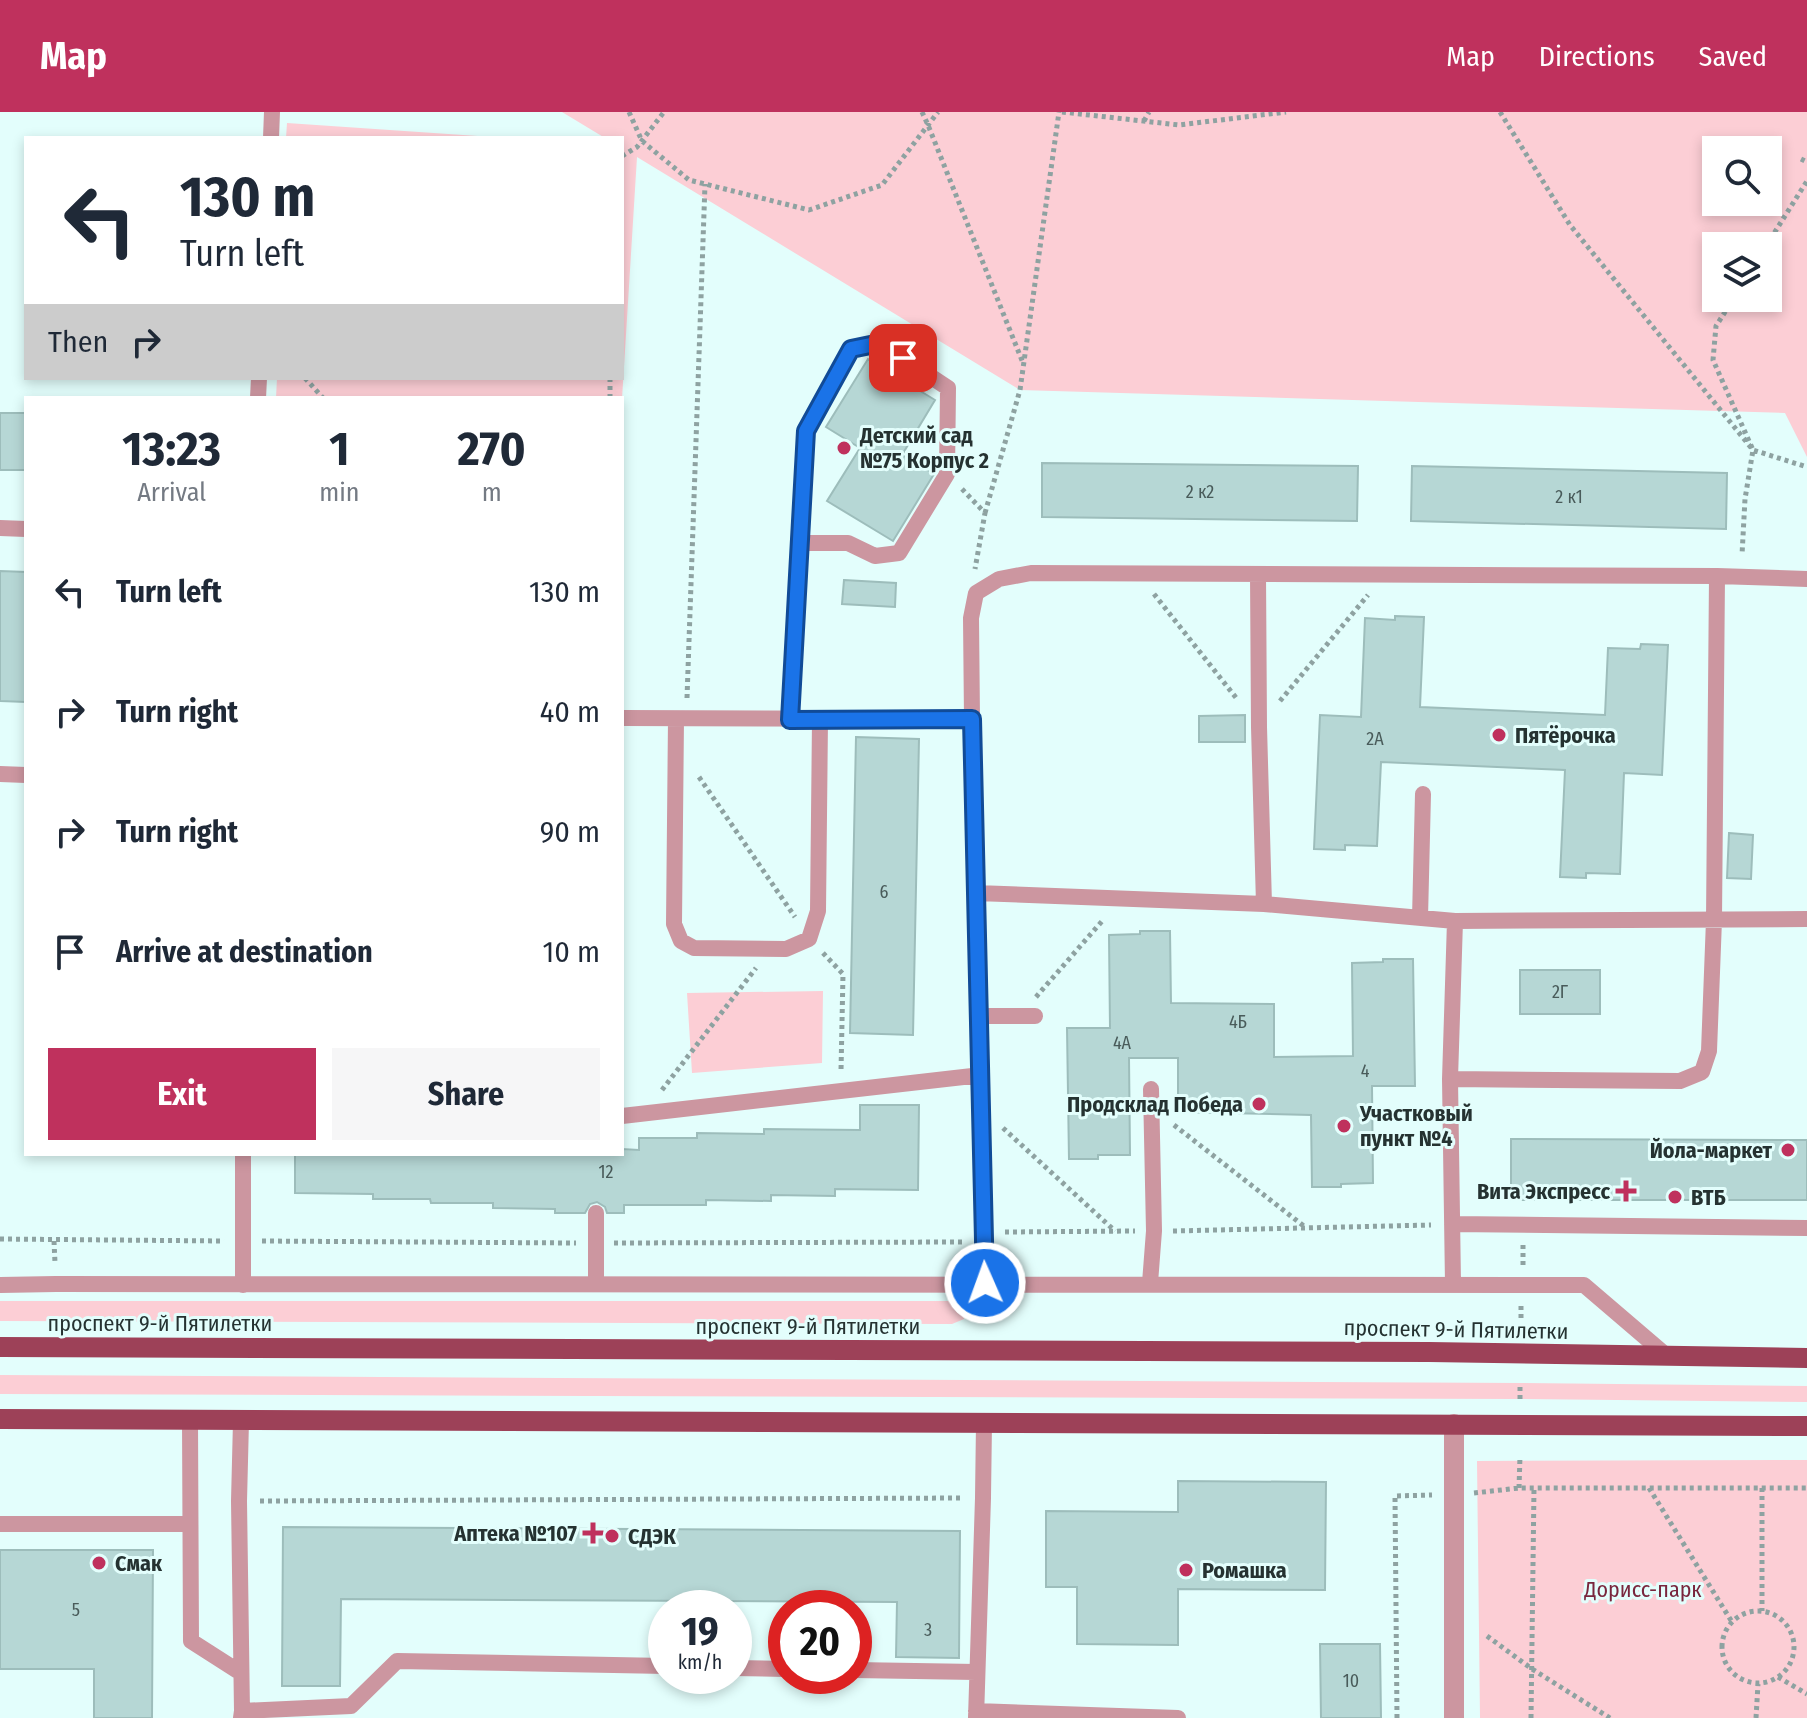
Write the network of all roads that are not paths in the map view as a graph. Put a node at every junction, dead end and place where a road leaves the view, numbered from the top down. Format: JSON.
{"nodes":[{"id":1,"x":272,"y":112,"type":"edge"},
{"id":2,"x":271,"y":136,"type":"edge"},
{"id":3,"x":0,"y":528,"type":"edge"},
{"id":4,"x":24,"y":529,"type":"edge"},
{"id":5,"x":800,"y":543,"type":"junction"},
{"id":6,"x":1258,"y":574,"type":"junction"},
{"id":7,"x":1717,"y":576,"type":"junction"},
{"id":8,"x":1807,"y":579,"type":"edge"},
{"id":9,"x":624,"y":718,"type":"edge"},
{"id":10,"x":681,"y":719,"type":"junction"},
{"id":11,"x":972,"y":719,"type":"junction"},
{"id":12,"x":790,"y":720,"type":"junction"},
{"id":13,"x":820,"y":720,"type":"junction"},
{"id":14,"x":0,"y":774,"type":"edge"},
{"id":15,"x":24,"y":775,"type":"edge"},
{"id":16,"x":1423,"y":794,"type":"dead end"},
{"id":17,"x":976,"y":893,"type":"junction"},
{"id":18,"x":1264,"y":904,"type":"junction"},
{"id":19,"x":1420,"y":918,"type":"junction"},
{"id":20,"x":1807,"y":919,"type":"edge"},
{"id":21,"x":1714,"y":920,"type":"junction"},
{"id":22,"x":1455,"y":921,"type":"junction"},
{"id":23,"x":979,"y":1016,"type":"junction"},
{"id":24,"x":1028,"y":1016,"type":"road end"},
{"id":25,"x":981,"y":1075,"type":"junction"},
{"id":26,"x":1450,"y":1079,"type":"junction"},
{"id":27,"x":1151,"y":1089,"type":"dead end"},
{"id":28,"x":624,"y":1116,"type":"edge"},
{"id":29,"x":243,"y":1156,"type":"edge"},
{"id":30,"x":596,"y":1213,"type":"dead end"},
{"id":31,"x":1452,"y":1224,"type":"junction"},
{"id":32,"x":1807,"y":1228,"type":"edge"},
{"id":33,"x":985,"y":1283,"type":"junction"},
{"id":34,"x":1150,"y":1283,"type":"junction"},
{"id":35,"x":596,"y":1284,"type":"junction"},
{"id":36,"x":1453,"y":1284,"type":"junction"},
{"id":37,"x":0,"y":1285,"type":"edge"},
{"id":38,"x":243,"y":1285,"type":"junction"},
{"id":39,"x":0,"y":1347,"type":"edge"},
{"id":40,"x":1667,"y":1356,"type":"junction"},
{"id":41,"x":1807,"y":1358,"type":"edge"},
{"id":42,"x":0,"y":1419,"type":"edge"},
{"id":43,"x":190,"y":1420,"type":"junction"},
{"id":44,"x":241,"y":1421,"type":"junction"},
{"id":45,"x":984,"y":1423,"type":"junction"},
{"id":46,"x":1454,"y":1424,"type":"junction"},
{"id":47,"x":1807,"y":1426,"type":"edge"},
{"id":48,"x":0,"y":1524,"type":"edge"},
{"id":49,"x":190,"y":1524,"type":"junction"},
{"id":50,"x":648,"y":1666,"type":"edge"},
{"id":51,"x":872,"y":1670,"type":"edge"},
{"id":52,"x":976,"y":1672,"type":"junction"},
{"id":53,"x":241,"y":1673,"type":"junction"},
{"id":54,"x":976,"y":1714,"type":"edge"},
{"id":55,"x":241,"y":1715,"type":"edge"},
{"id":56,"x":1178,"y":1718,"type":"edge"},
{"id":57,"x":1454,"y":1718,"type":"edge"}],
"edges":[{"from":1,"to":2,"type":"lane"},
{"from":3,"to":4,"type":"lane"},
{"from":5,"to":5,"type":"lane"},
{"from":5,"to":12,"type":"lane"},
{"from":6,"to":7,"type":"lane"},
{"from":6,"to":11,"type":"lane"},
{"from":6,"to":18,"type":"lane"},
{"from":7,"to":8,"type":"lane"},
{"from":7,"to":21,"type":"lane"},
{"from":9,"to":10,"type":"lane"},
{"from":10,"to":12,"type":"lane"},
{"from":10,"to":13,"type":"lane"},
{"from":11,"to":13,"type":"lane"},
{"from":11,"to":17,"type":"lane"},
{"from":12,"to":13,"type":"lane"},
{"from":14,"to":15,"type":"lane"},
{"from":16,"to":19,"type":"lane"},
{"from":17,"to":18,"type":"lane"},
{"from":17,"to":23,"type":"lane"},
{"from":18,"to":19,"type":"lane"},
{"from":19,"to":22,"type":"lane"},
{"from":20,"to":21,"type":"lane"},
{"from":21,"to":22,"type":"lane"},
{"from":21,"to":26,"type":"lane"},
{"from":22,"to":26,"type":"lane"},
{"from":23,"to":24,"type":"lane"},
{"from":23,"to":25,"type":"lane"},
{"from":25,"to":28,"type":"lane"},
{"from":25,"to":33,"type":"lane"},
{"from":26,"to":31,"type":"lane"},
{"from":27,"to":34,"type":"lane"},
{"from":29,"to":38,"type":"lane"},
{"from":30,"to":35,"type":"lane"},
{"from":31,"to":32,"type":"lane"},
{"from":31,"to":36,"type":"lane"},
{"from":33,"to":34,"type":"lane"},
{"from":33,"to":35,"type":"lane"},
{"from":34,"to":36,"type":"lane"},
{"from":35,"to":38,"type":"lane"},
{"from":36,"to":40,"type":"lane"},
{"from":37,"to":38,"type":"lane"},
{"from":39,"to":40,"type":"main road","name":"проспект 9-й Пятилетки"},
{"from":40,"to":41,"type":"main road","name":"проспект 9-й Пятилетки"},
{"from":42,"to":43,"type":"main road"},
{"from":43,"to":44,"type":"main road"},
{"from":43,"to":49,"type":"lane"},
{"from":44,"to":45,"type":"main road"},
{"from":44,"to":53,"type":"lane"},
{"from":45,"to":46,"type":"main road"},
{"from":45,"to":52,"type":"lane"},
{"from":46,"to":47,"type":"main road"},
{"from":46,"to":57,"type":"street"},
{"from":48,"to":49,"type":"lane"},
{"from":49,"to":53,"type":"lane"},
{"from":50,"to":55,"type":"lane"},
{"from":51,"to":52,"type":"lane"},
{"from":52,"to":54,"type":"lane"},
{"from":53,"to":55,"type":"lane"},
{"from":54,"to":56,"type":"lane"}]}
